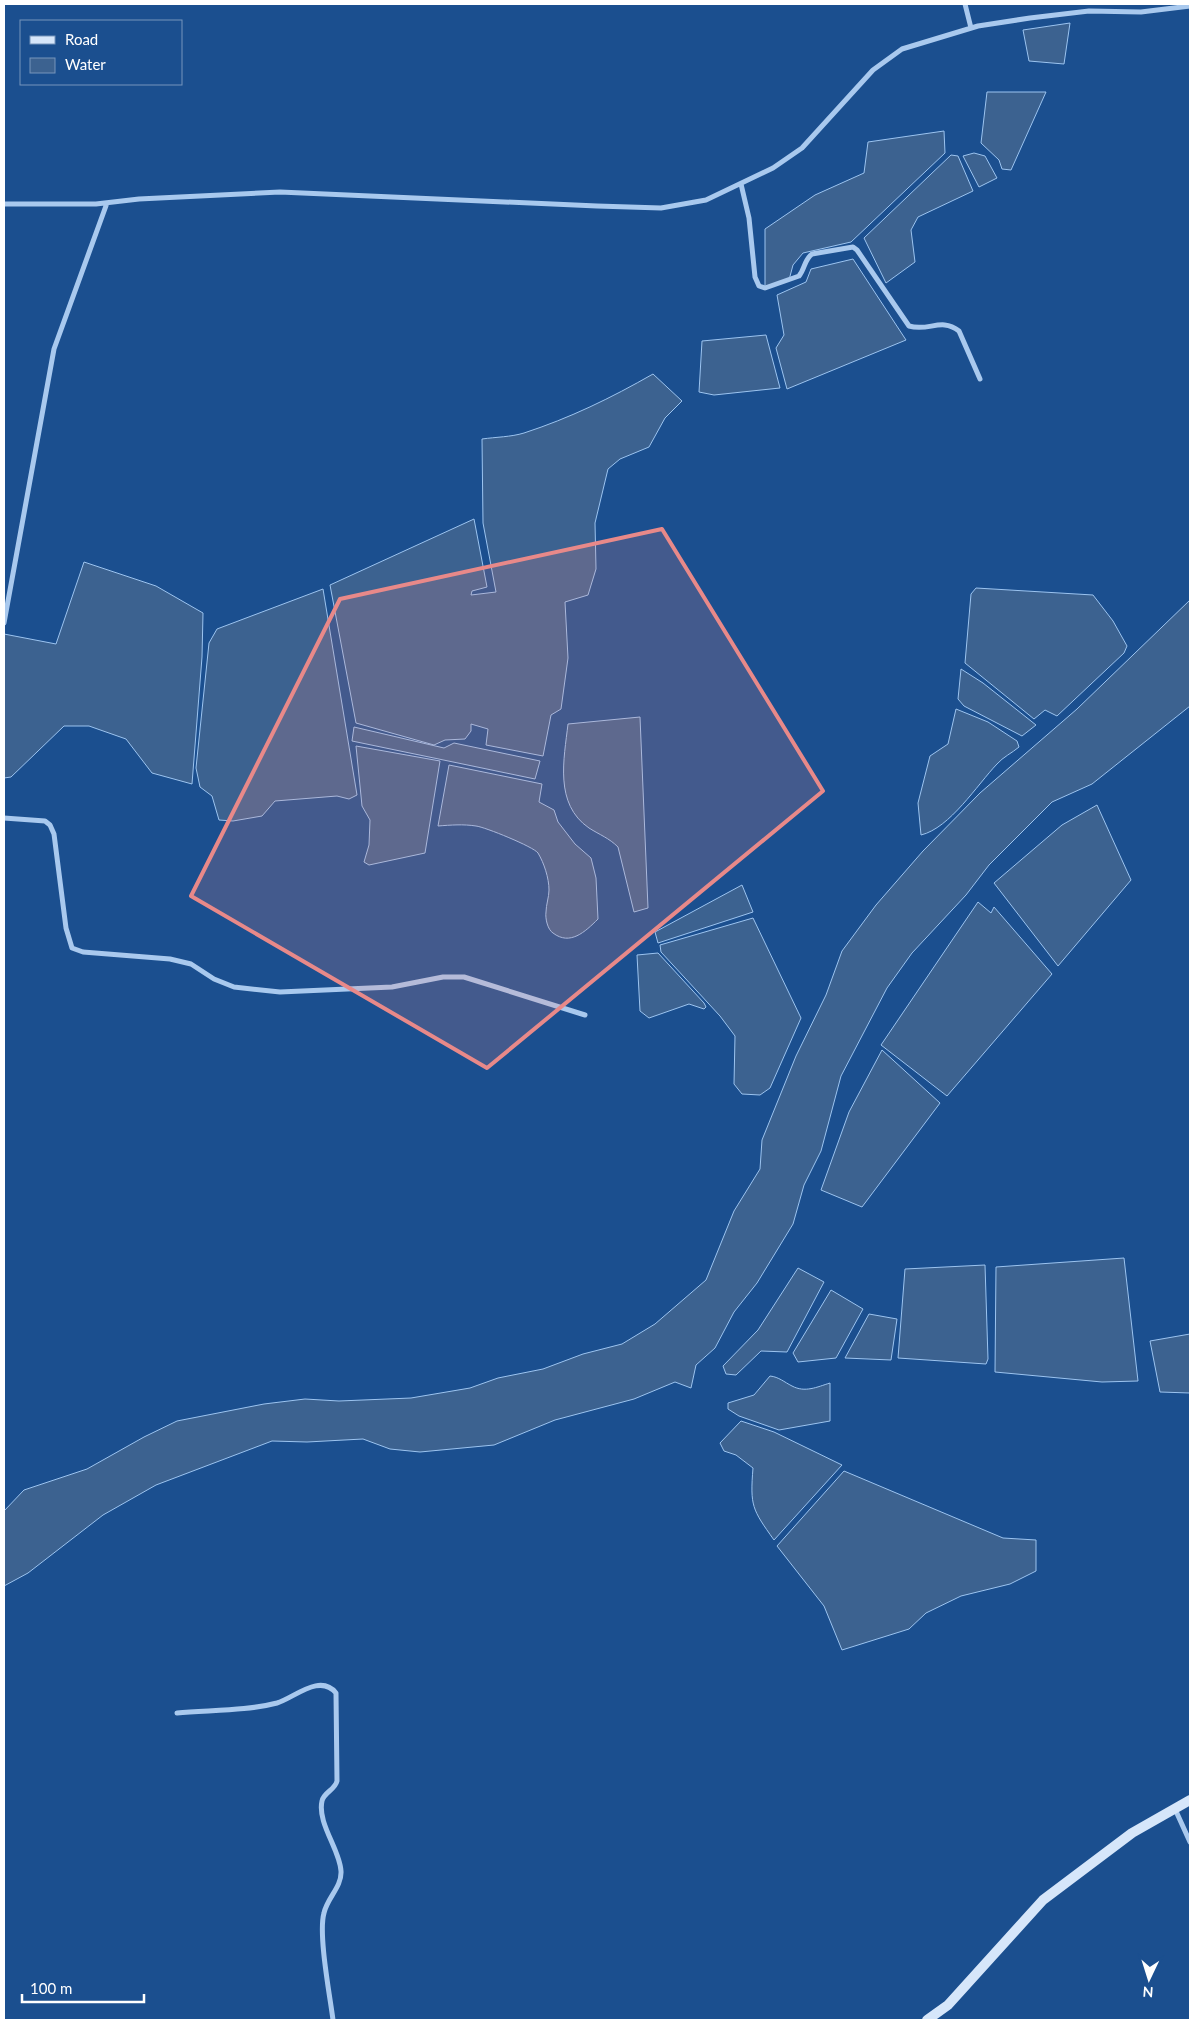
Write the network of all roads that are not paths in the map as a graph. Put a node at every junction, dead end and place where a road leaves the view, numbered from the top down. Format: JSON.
{"nodes":[{"id":1,"x":965,"y":4,"type":"edge"},
{"id":2,"x":1190,"y":6,"type":"edge"},
{"id":3,"x":971,"y":28,"type":"junction"},
{"id":4,"x":740,"y":184,"type":"junction"},
{"id":5,"x":107,"y":203,"type":"junction"},
{"id":6,"x":4,"y":204,"type":"edge"},
{"id":7,"x":980,"y":378,"type":"dead end"},
{"id":8,"x":4,"y":623,"type":"edge"},
{"id":9,"x":4,"y":818,"type":"edge"},
{"id":10,"x":585,"y":1015,"type":"dead end"},
{"id":11,"x":177,"y":1713,"type":"dead end"},
{"id":12,"x":1190,"y":1800,"type":"edge"},
{"id":13,"x":1175,"y":1809,"type":"junction"},
{"id":14,"x":1190,"y":1842,"type":"edge"},
{"id":15,"x":333,"y":2020,"type":"edge"},
{"id":16,"x":927,"y":2020,"type":"edge"}],
"edges":[{"from":1,"to":3,"type":"street"},
{"from":2,"to":3,"type":"street"},
{"from":3,"to":4,"type":"street"},
{"from":4,"to":5,"type":"street"},
{"from":4,"to":7,"type":"street"},
{"from":5,"to":6,"type":"street"},
{"from":5,"to":8,"type":"street"},
{"from":9,"to":10,"type":"street"},
{"from":11,"to":15,"type":"street"},
{"from":12,"to":13,"type":"street"},
{"from":13,"to":14,"type":"street"},
{"from":13,"to":16,"type":"street"}]}
